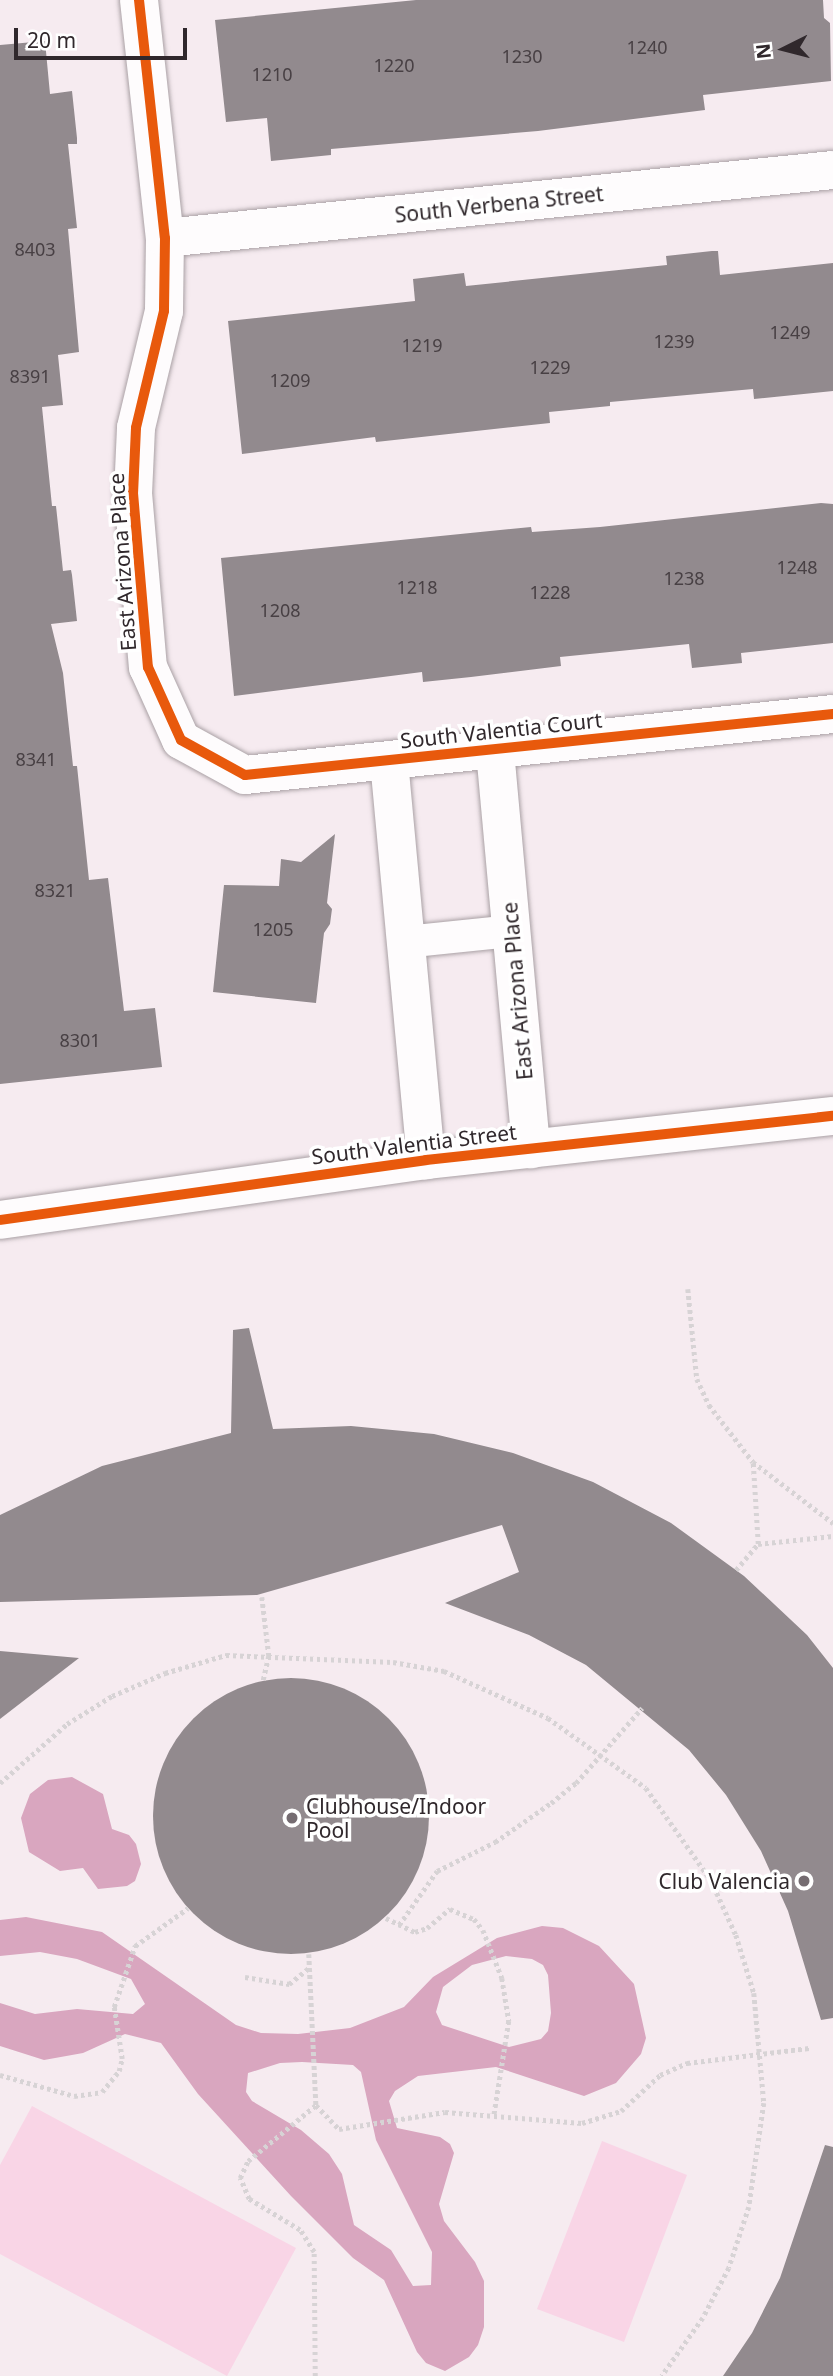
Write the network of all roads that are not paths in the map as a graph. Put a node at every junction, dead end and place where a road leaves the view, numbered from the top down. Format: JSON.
{"nodes":[{"id":1,"x":139,"y":0,"type":"edge"},
{"id":2,"x":833,"y":170,"type":"edge"},
{"id":3,"x":165,"y":238,"type":"junction"},
{"id":4,"x":833,"y":714,"type":"edge"},
{"id":5,"x":181,"y":740,"type":"joint"},
{"id":6,"x":495,"y":751,"type":"junction"},
{"id":7,"x":389,"y":761,"type":"junction"},
{"id":8,"x":511,"y":931,"type":"junction"},
{"id":9,"x":405,"y":942,"type":"junction"},
{"id":10,"x":833,"y":1116,"type":"edge"},
{"id":11,"x":531,"y":1149,"type":"junction"},
{"id":12,"x":426,"y":1160,"type":"junction"},
{"id":13,"x":0,"y":1220,"type":"edge"}],
"edges":[{"from":1,"to":3,"type":"street","name":"East Arizona Place"},
{"from":2,"to":3,"type":"street","name":"South Verbena Street"},
{"from":3,"to":5,"type":"street","name":"East Arizona Place"},
{"from":4,"to":6,"type":"street","name":"South Valentia Court"},
{"from":5,"to":7,"type":"street","name":"South Valentia Court"},
{"from":6,"to":7,"type":"street","name":"South Valentia Court"},
{"from":6,"to":8,"type":"street","name":"East Arizona Place"},
{"from":7,"to":9,"type":"street"},
{"from":8,"to":9,"type":"lane"},
{"from":8,"to":11,"type":"street","name":"East Arizona Place"},
{"from":9,"to":12,"type":"street"},
{"from":10,"to":11,"type":"street","name":"South Valentia Street"},
{"from":11,"to":12,"type":"street","name":"South Valentia Street"},
{"from":12,"to":13,"type":"street","name":"South Valentia Street"}]}
